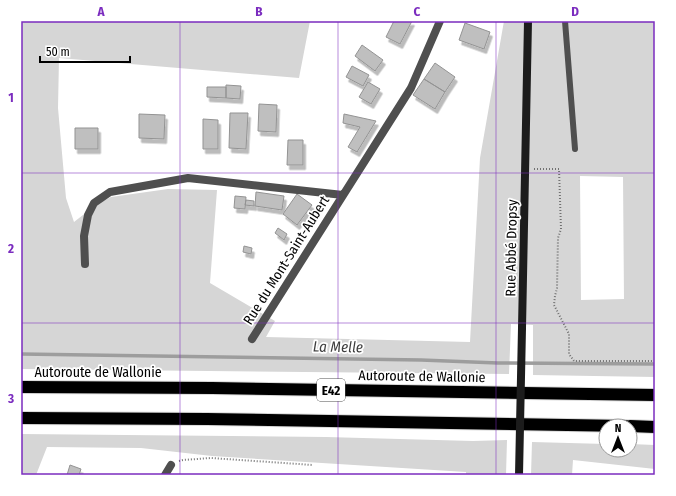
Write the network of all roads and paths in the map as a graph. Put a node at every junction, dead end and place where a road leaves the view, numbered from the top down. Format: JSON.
{"nodes":[{"id":1,"x":440,"y":21,"type":"edge"},
{"id":2,"x":528,"y":21,"type":"edge"},
{"id":3,"x":565,"y":21,"type":"edge"},
{"id":4,"x":575,"y":149,"type":"dead end"},
{"id":5,"x":530,"y":169,"type":"dead end"},
{"id":6,"x":342,"y":195,"type":"junction"},
{"id":7,"x":85,"y":264,"type":"dead end"},
{"id":8,"x":252,"y":339,"type":"dead end"},
{"id":9,"x":655,"y":361,"type":"edge"},
{"id":10,"x":21,"y":387,"type":"edge"},
{"id":11,"x":655,"y":395,"type":"edge"},
{"id":12,"x":21,"y":418,"type":"edge"},
{"id":13,"x":598,"y":426,"type":"edge"},
{"id":14,"x":638,"y":426,"type":"edge"},
{"id":15,"x":655,"y":426,"type":"edge"},
{"id":16,"x":171,"y":465,"type":"joint"},
{"id":17,"x":313,"y":465,"type":"dead end"},
{"id":18,"x":165,"y":475,"type":"edge"},
{"id":19,"x":519,"y":475,"type":"edge"}],
"edges":[{"from":1,"to":6,"type":"street","name":"Rue du Mont-Saint-Aubert"},
{"from":2,"to":19,"type":"street","name":"Rue Abbé Dropsy","bridge":true},
{"from":3,"to":4,"type":"lane"},
{"from":5,"to":9,"type":"path"},
{"from":6,"to":7,"type":"street","name":"Rue du Mont-Saint-Aubert"},
{"from":6,"to":8,"type":"street","name":"Rue du Mont-Saint-Aubert"},
{"from":10,"to":11,"type":"highway","name":"Autoroute de Wallonie","number":"E42"},
{"from":12,"to":13,"type":"highway","number":"E42"},
{"from":14,"to":15,"type":"highway"},
{"from":16,"to":17,"type":"path"},
{"from":16,"to":18,"type":"street"}]}
